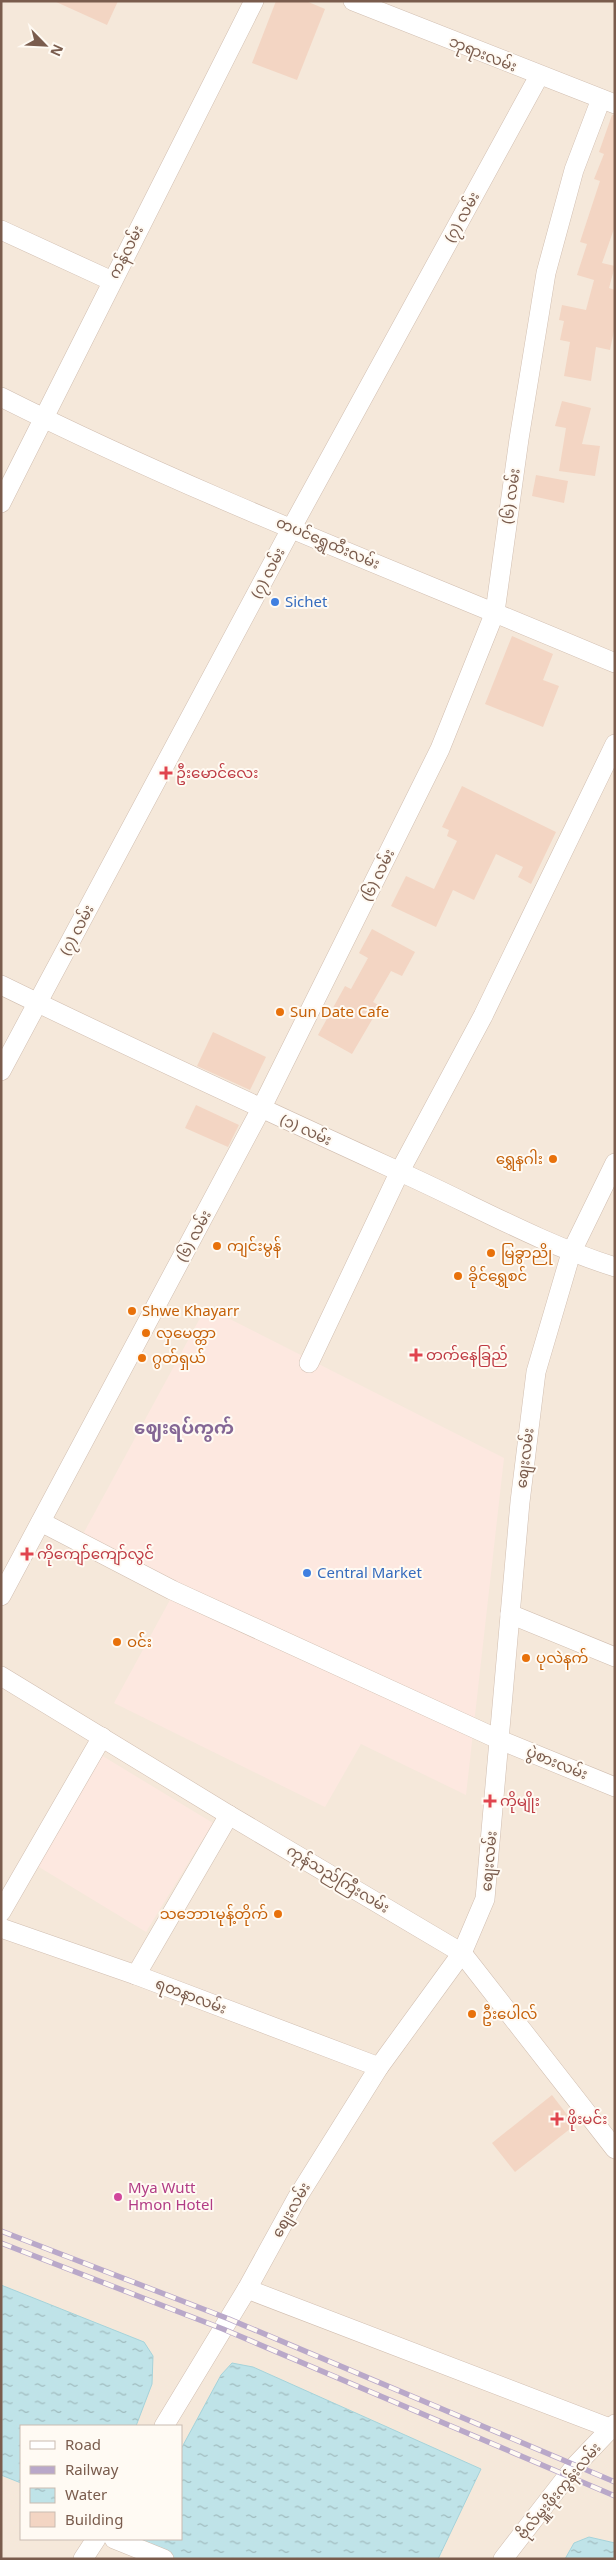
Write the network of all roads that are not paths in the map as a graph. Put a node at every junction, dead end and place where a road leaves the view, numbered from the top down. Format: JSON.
{"nodes":[{"id":1,"x":254,"y":1,"type":"edge"},
{"id":2,"x":353,"y":1,"type":"edge"},
{"id":3,"x":539,"y":76,"type":"junction"},
{"id":4,"x":608,"y":102,"type":"edge"},
{"id":5,"x":1,"y":230,"type":"edge"},
{"id":6,"x":112,"y":281,"type":"junction"},
{"id":7,"x":1,"y":397,"type":"edge"},
{"id":8,"x":43,"y":418,"type":"junction"},
{"id":9,"x":1,"y":504,"type":"edge"},
{"id":10,"x":291,"y":529,"type":"junction"},
{"id":11,"x":495,"y":612,"type":"junction"},
{"id":12,"x":615,"y":663,"type":"edge"},
{"id":13,"x":615,"y":744,"type":"edge"},
{"id":14,"x":1,"y":985,"type":"edge"},
{"id":15,"x":37,"y":1002,"type":"junction"},
{"id":16,"x":1,"y":1071,"type":"edge"},
{"id":17,"x":261,"y":1109,"type":"junction"},
{"id":18,"x":615,"y":1163,"type":"edge"},
{"id":19,"x":400,"y":1172,"type":"junction"},
{"id":20,"x":570,"y":1253,"type":"junction"},
{"id":21,"x":615,"y":1267,"type":"edge"},
{"id":22,"x":309,"y":1363,"type":"dead end"},
{"id":23,"x":40,"y":1522,"type":"junction"},
{"id":24,"x":1,"y":1596,"type":"edge"},
{"id":25,"x":510,"y":1614,"type":"junction"},
{"id":26,"x":615,"y":1657,"type":"edge"},
{"id":27,"x":1,"y":1676,"type":"edge"},
{"id":28,"x":102,"y":1738,"type":"junction"},
{"id":29,"x":500,"y":1740,"type":"junction"},
{"id":30,"x":615,"y":1787,"type":"edge"},
{"id":31,"x":229,"y":1815,"type":"junction"},
{"id":32,"x":1,"y":1912,"type":"edge"},
{"id":33,"x":1,"y":1928,"type":"edge"},
{"id":34,"x":462,"y":1953,"type":"junction"},
{"id":35,"x":136,"y":1975,"type":"junction"},
{"id":36,"x":379,"y":2067,"type":"junction"},
{"id":37,"x":615,"y":2149,"type":"edge"},
{"id":38,"x":247,"y":2289,"type":"junction"},
{"id":39,"x":165,"y":2425,"type":"edge"},
{"id":40,"x":614,"y":2428,"type":"edge"},
{"id":41,"x":95,"y":2540,"type":"edge"},
{"id":42,"x":116,"y":2540,"type":"edge"},
{"id":43,"x":83,"y":2559,"type":"edge"},
{"id":44,"x":164,"y":2559,"type":"edge"},
{"id":45,"x":503,"y":2559,"type":"edge"}],
"edges":[{"from":1,"to":6,"type":"street","name":"ကန်လမ်း"},
{"from":2,"to":3,"type":"street","name":"ဘုရားလမ်း"},
{"from":3,"to":4,"type":"street","name":"ဘုရားလမ်း"},
{"from":3,"to":10,"type":"street","name":"(၇) လမ်း"},
{"from":4,"to":11,"type":"street","name":"(၆) လမ်း"},
{"from":5,"to":6,"type":"street"},
{"from":6,"to":8,"type":"street","name":"ကန်လမ်း"},
{"from":7,"to":8,"type":"street","name":"တပင်ရွှေထီးလမ်း"},
{"from":8,"to":9,"type":"street","name":"ကန်လမ်း"},
{"from":8,"to":10,"type":"street","name":"တပင်ရွှေထီးလမ်း"},
{"from":10,"to":11,"type":"street","name":"တပင်ရွှေထီးလမ်း"},
{"from":10,"to":15,"type":"street","name":"(၇) လမ်း"},
{"from":11,"to":12,"type":"street","name":"တပင်ရွှေထီးလမ်း"},
{"from":11,"to":17,"type":"street","name":"(၆) လမ်း"},
{"from":13,"to":19,"type":"street"},
{"from":14,"to":15,"type":"street","name":"(၁) လမ်း"},
{"from":15,"to":16,"type":"street","name":"(၇) လမ်း"},
{"from":15,"to":17,"type":"street","name":"(၁) လမ်း"},
{"from":17,"to":19,"type":"street","name":"(၁) လမ်း"},
{"from":17,"to":23,"type":"street","name":"(၆) လမ်း"},
{"from":18,"to":20,"type":"street","name":"စျေးလမ်း"},
{"from":19,"to":20,"type":"street","name":"(၁) လမ်း"},
{"from":19,"to":22,"type":"street"},
{"from":20,"to":21,"type":"street","name":"(၁) လမ်း"},
{"from":20,"to":25,"type":"street","name":"စျေးလမ်း"},
{"from":23,"to":24,"type":"street","name":"(၆) လမ်း"},
{"from":23,"to":29,"type":"street","name":"ပွဲစားလမ်း"},
{"from":25,"to":26,"type":"street"},
{"from":25,"to":29,"type":"street","name":"စျေးလမ်း"},
{"from":27,"to":28,"type":"street","name":"ကုန်သည်ကြီးလမ်း"},
{"from":28,"to":31,"type":"street","name":"ကုန်သည်ကြီးလမ်း"},
{"from":28,"to":32,"type":"street"},
{"from":29,"to":30,"type":"street","name":"ပွဲစားလမ်း"},
{"from":29,"to":34,"type":"street","name":"စျေးလမ်း"},
{"from":31,"to":34,"type":"street","name":"ကုန်သည်ကြီးလမ်း"},
{"from":31,"to":35,"type":"street"},
{"from":33,"to":35,"type":"street","name":"ရတနာလမ်း"},
{"from":34,"to":36,"type":"street","name":"စျေးလမ်း"},
{"from":34,"to":37,"type":"street","name":"ကုန်သည်ကြီးလမ်း"},
{"from":35,"to":36,"type":"street","name":"ရတနာလမ်း"},
{"from":36,"to":38,"type":"street","name":"စျေးလမ်း"},
{"from":38,"to":39,"type":"street","name":"စျေးလမ်း"},
{"from":38,"to":40,"type":"street"},
{"from":40,"to":45,"type":"street","name":"ဗိုလ်မှူးဖိုးကွန်းလမ်း"},
{"from":41,"to":43,"type":"street"},
{"from":42,"to":44,"type":"street"}]}
